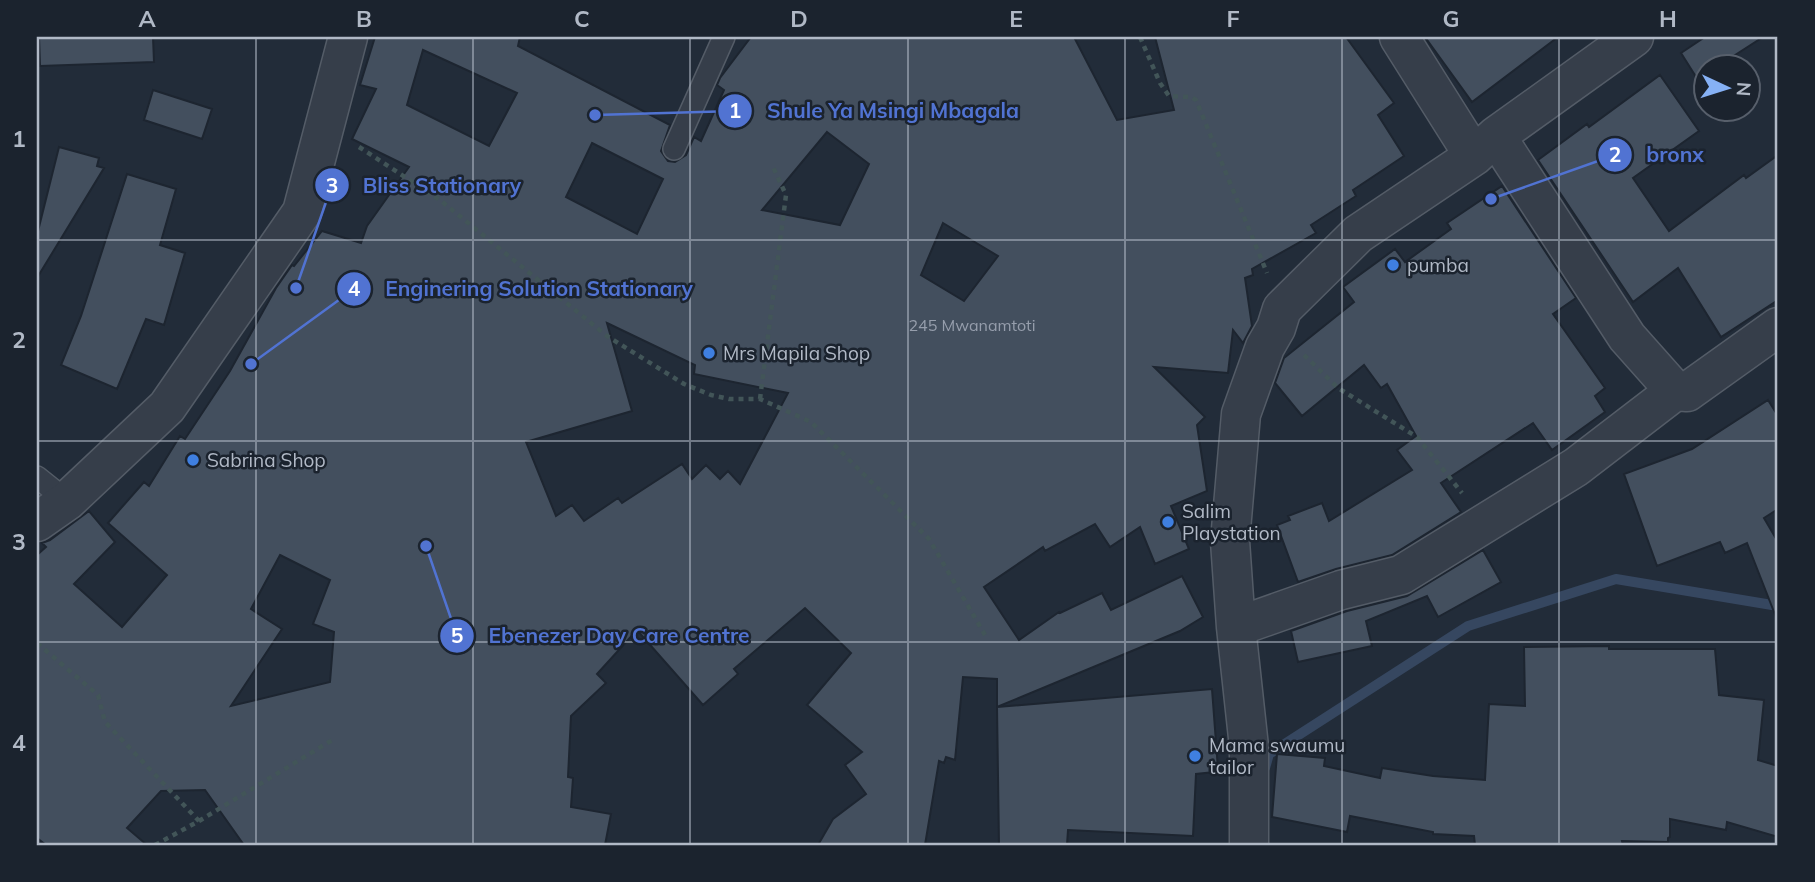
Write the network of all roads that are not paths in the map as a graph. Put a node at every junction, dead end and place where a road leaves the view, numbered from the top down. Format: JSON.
{"nodes":[{"id":1,"x":348,"y":37,"type":"edge"},
{"id":2,"x":724,"y":37,"type":"edge"},
{"id":3,"x":1399,"y":37,"type":"edge"},
{"id":4,"x":1634,"y":37,"type":"edge"},
{"id":5,"x":1485,"y":146,"type":"junction"},
{"id":6,"x":674,"y":149,"type":"dead end"},
{"id":7,"x":1778,"y":327,"type":"edge"},
{"id":8,"x":1675,"y":391,"type":"junction"},
{"id":9,"x":37,"y":477,"type":"edge"},
{"id":10,"x":52,"y":511,"type":"edge"},
{"id":11,"x":1236,"y":626,"type":"junction"},
{"id":12,"x":1249,"y":845,"type":"edge"}],
"edges":[{"from":1,"to":10,"type":"street"},
{"from":2,"to":6,"type":"lane"},
{"from":3,"to":5,"type":"street"},
{"from":4,"to":5,"type":"street"},
{"from":5,"to":8,"type":"street"},
{"from":5,"to":11,"type":"street"},
{"from":7,"to":8,"type":"street"},
{"from":8,"to":11,"type":"street"},
{"from":9,"to":10,"type":"lane"},
{"from":11,"to":12,"type":"street"}]}
